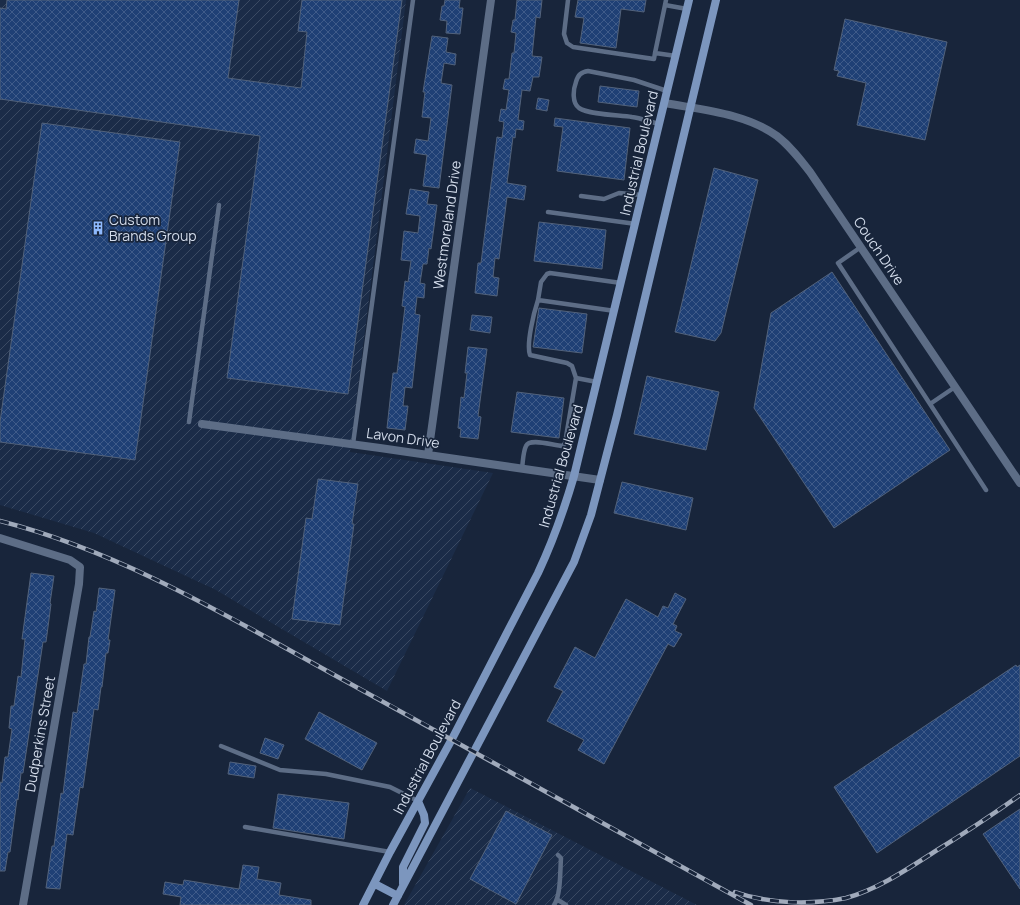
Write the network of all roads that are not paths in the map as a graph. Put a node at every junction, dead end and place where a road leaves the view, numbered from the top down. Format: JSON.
{"nodes":[{"id":1,"x":413,"y":0,"type":"edge"},
{"id":2,"x":491,"y":0,"type":"edge"},
{"id":3,"x":568,"y":0,"type":"edge"},
{"id":4,"x":689,"y":0,"type":"edge"},
{"id":5,"x":716,"y":0,"type":"edge"},
{"id":6,"x":665,"y":3,"type":"edge"},
{"id":7,"x":687,"y":9,"type":"junction"},
{"id":8,"x":655,"y":53,"type":"junction"},
{"id":9,"x":676,"y":56,"type":"junction"},
{"id":10,"x":668,"y":91,"type":"junction"},
{"id":11,"x":664,"y":103,"type":"junction"},
{"id":12,"x":690,"y":108,"type":"junction"},
{"id":13,"x":659,"y":124,"type":"junction"},
{"id":14,"x":642,"y":195,"type":"junction"},
{"id":15,"x":581,"y":196,"type":"dead end"},
{"id":16,"x":220,"y":205,"type":"dead end"},
{"id":17,"x":548,"y":212,"type":"dead end"},
{"id":18,"x":636,"y":224,"type":"junction"},
{"id":19,"x":861,"y":248,"type":"junction"},
{"id":20,"x":621,"y":284,"type":"junction"},
{"id":21,"x":538,"y":300,"type":"junction"},
{"id":22,"x":615,"y":311,"type":"junction"},
{"id":23,"x":576,"y":378,"type":"junction"},
{"id":24,"x":597,"y":382,"type":"junction"},
{"id":25,"x":955,"y":387,"type":"junction"},
{"id":26,"x":930,"y":404,"type":"junction"},
{"id":27,"x":189,"y":422,"type":"dead end"},
{"id":28,"x":202,"y":424,"type":"dead end"},
{"id":29,"x":353,"y":444,"type":"junction"},
{"id":30,"x":428,"y":454,"type":"junction"},
{"id":31,"x":522,"y":468,"type":"junction"},
{"id":32,"x":574,"y":476,"type":"junction"},
{"id":33,"x":600,"y":480,"type":"junction"},
{"id":34,"x":1020,"y":483,"type":"edge"},
{"id":35,"x":986,"y":490,"type":"dead end"},
{"id":36,"x":0,"y":538,"type":"edge"},
{"id":37,"x":221,"y":746,"type":"dead end"},
{"id":38,"x":418,"y":801,"type":"junction"},
{"id":39,"x":245,"y":827,"type":"dead end"},
{"id":40,"x":390,"y":852,"type":"junction"},
{"id":41,"x":558,"y":855,"type":"dead end"},
{"id":42,"x":375,"y":884,"type":"junction"},
{"id":43,"x":403,"y":886,"type":"junction"},
{"id":44,"x":398,"y":896,"type":"junction"},
{"id":45,"x":558,"y":900,"type":"junction"},
{"id":46,"x":23,"y":905,"type":"edge"},
{"id":47,"x":363,"y":905,"type":"edge"},
{"id":48,"x":393,"y":905,"type":"edge"},
{"id":49,"x":554,"y":905,"type":"edge"},
{"id":50,"x":566,"y":905,"type":"edge"}],
"edges":[{"from":1,"to":29,"type":"lane"},
{"from":2,"to":30,"type":"street","name":"Westmoreland Drive"},
{"from":3,"to":8,"type":"lane"},
{"from":4,"to":7,"type":"main road","name":"Industrial Boulevard"},
{"from":5,"to":12,"type":"main road"},
{"from":6,"to":7,"type":"lane"},
{"from":6,"to":8,"type":"lane"},
{"from":7,"to":9,"type":"main road","name":"Industrial Boulevard"},
{"from":8,"to":9,"type":"lane"},
{"from":9,"to":10,"type":"main road","name":"Industrial Boulevard"},
{"from":10,"to":11,"type":"main road","name":"Industrial Boulevard"},
{"from":10,"to":13,"type":"lane"},
{"from":11,"to":12,"type":"street","name":"Couch Drive"},
{"from":11,"to":13,"type":"main road","name":"Industrial Boulevard"},
{"from":12,"to":19,"type":"street","name":"Couch Drive"},
{"from":12,"to":33,"type":"main road"},
{"from":13,"to":14,"type":"main road","name":"Industrial Boulevard"},
{"from":14,"to":15,"type":"lane"},
{"from":14,"to":18,"type":"main road","name":"Industrial Boulevard"},
{"from":16,"to":27,"type":"lane"},
{"from":17,"to":18,"type":"lane"},
{"from":18,"to":20,"type":"main road","name":"Industrial Boulevard"},
{"from":19,"to":25,"type":"street","name":"Couch Drive"},
{"from":19,"to":26,"type":"lane"},
{"from":20,"to":21,"type":"lane"},
{"from":20,"to":22,"type":"main road","name":"Industrial Boulevard"},
{"from":21,"to":22,"type":"lane"},
{"from":21,"to":23,"type":"lane"},
{"from":22,"to":24,"type":"main road","name":"Industrial Boulevard"},
{"from":23,"to":24,"type":"lane"},
{"from":23,"to":31,"type":"lane"},
{"from":24,"to":32,"type":"main road","name":"Industrial Boulevard"},
{"from":25,"to":26,"type":"lane"},
{"from":25,"to":34,"type":"street","name":"Couch Drive"},
{"from":26,"to":35,"type":"lane"},
{"from":28,"to":29,"type":"street","name":"Lavon Drive"},
{"from":29,"to":30,"type":"street","name":"Lavon Drive"},
{"from":30,"to":31,"type":"street","name":"Lavon Drive"},
{"from":31,"to":32,"type":"street","name":"Lavon Drive"},
{"from":32,"to":33,"type":"street","name":"Lavon Drive"},
{"from":32,"to":38,"type":"main road","name":"Industrial Boulevard"},
{"from":33,"to":43,"type":"main road"},
{"from":36,"to":46,"type":"street","name":"Dudperkins Street"},
{"from":37,"to":38,"type":"lane"},
{"from":38,"to":40,"type":"main road","name":"Industrial Boulevard"},
{"from":38,"to":43,"type":"main road"},
{"from":39,"to":40,"type":"lane"},
{"from":40,"to":42,"type":"main road","name":"Industrial Boulevard"},
{"from":41,"to":45,"type":"lane"},
{"from":42,"to":44,"type":"main road"},
{"from":42,"to":47,"type":"main road","name":"Industrial Boulevard"},
{"from":43,"to":44,"type":"main road"},
{"from":44,"to":48,"type":"main road"},
{"from":45,"to":49,"type":"lane"},
{"from":45,"to":50,"type":"lane"}]}
